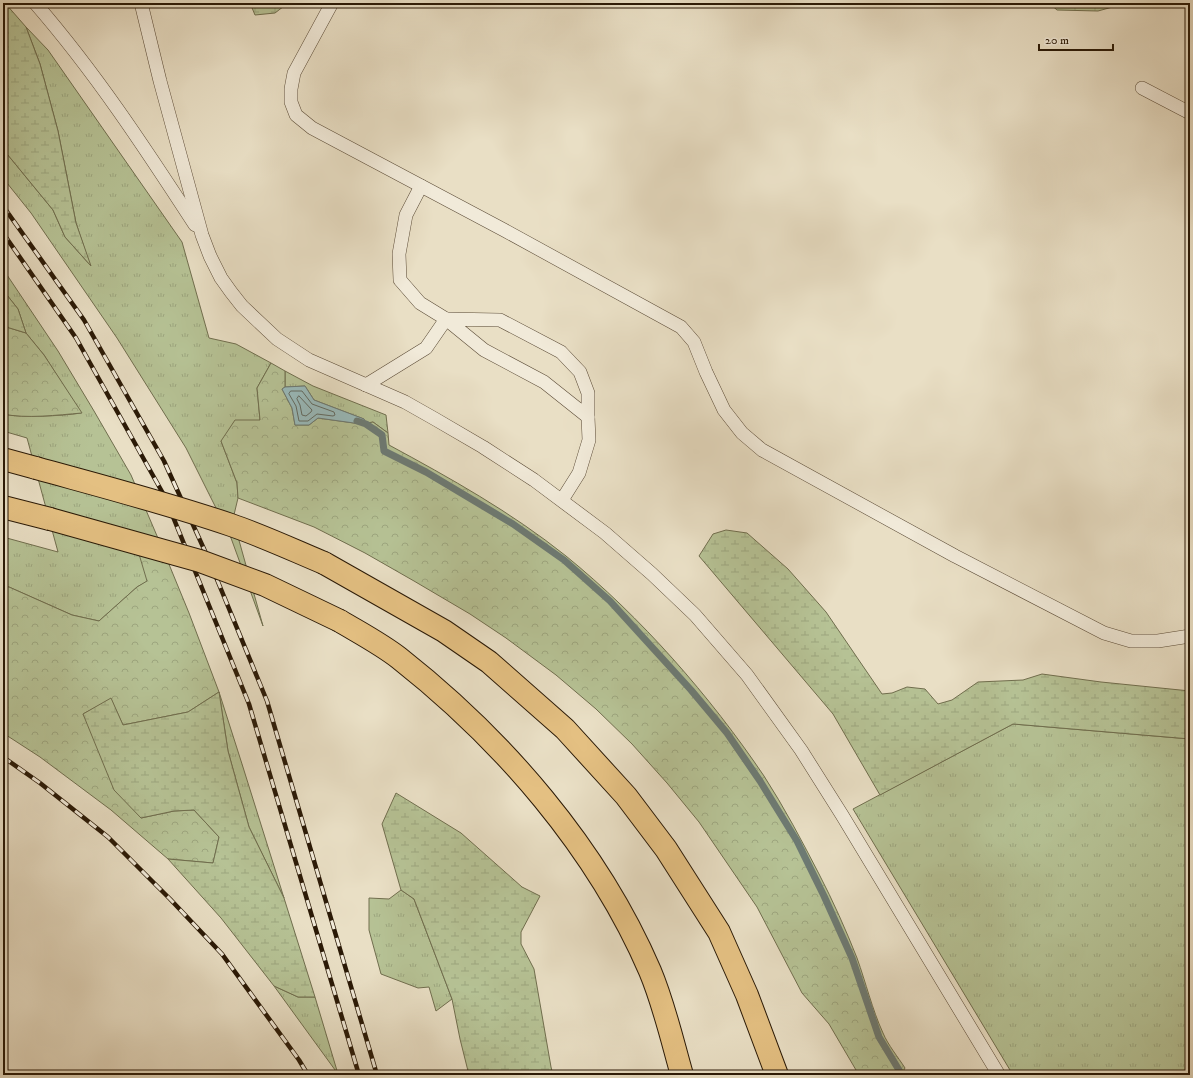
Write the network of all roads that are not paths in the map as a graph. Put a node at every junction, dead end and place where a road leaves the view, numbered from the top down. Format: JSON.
{"nodes":[{"id":1,"x":34,"y":3,"type":"edge"},
{"id":2,"x":141,"y":3,"type":"edge"},
{"id":3,"x":332,"y":3,"type":"edge"},
{"id":4,"x":1142,"y":88,"type":"dead end"},
{"id":5,"x":1190,"y":113,"type":"edge"},
{"id":6,"x":421,"y":186,"type":"junction"},
{"id":7,"x":202,"y":236,"type":"junction"},
{"id":8,"x":446,"y":319,"type":"junction"},
{"id":9,"x":366,"y":385,"type":"junction"},
{"id":10,"x":588,"y":417,"type":"junction"},
{"id":11,"x":3,"y":459,"type":"edge"},
{"id":12,"x":562,"y":500,"type":"junction"},
{"id":13,"x":3,"y":507,"type":"edge"},
{"id":14,"x":1190,"y":636,"type":"edge"},
{"id":15,"x":682,"y":1075,"type":"edge"},
{"id":16,"x":777,"y":1075,"type":"edge"},
{"id":17,"x":999,"y":1075,"type":"edge"}],
"edges":[{"from":1,"to":7,"type":"lane"},
{"from":2,"to":7,"type":"lane"},
{"from":3,"to":6,"type":"lane"},
{"from":4,"to":5,"type":"lane"},
{"from":6,"to":8,"type":"lane"},
{"from":6,"to":14,"type":"lane"},
{"from":7,"to":9,"type":"lane"},
{"from":8,"to":9,"type":"lane"},
{"from":8,"to":10,"type":"lane"},
{"from":8,"to":10,"type":"lane"},
{"from":9,"to":12,"type":"lane"},
{"from":10,"to":12,"type":"lane"},
{"from":11,"to":16,"type":"highway","bridge":true},
{"from":12,"to":17,"type":"lane"},
{"from":13,"to":15,"type":"highway","bridge":true}]}
